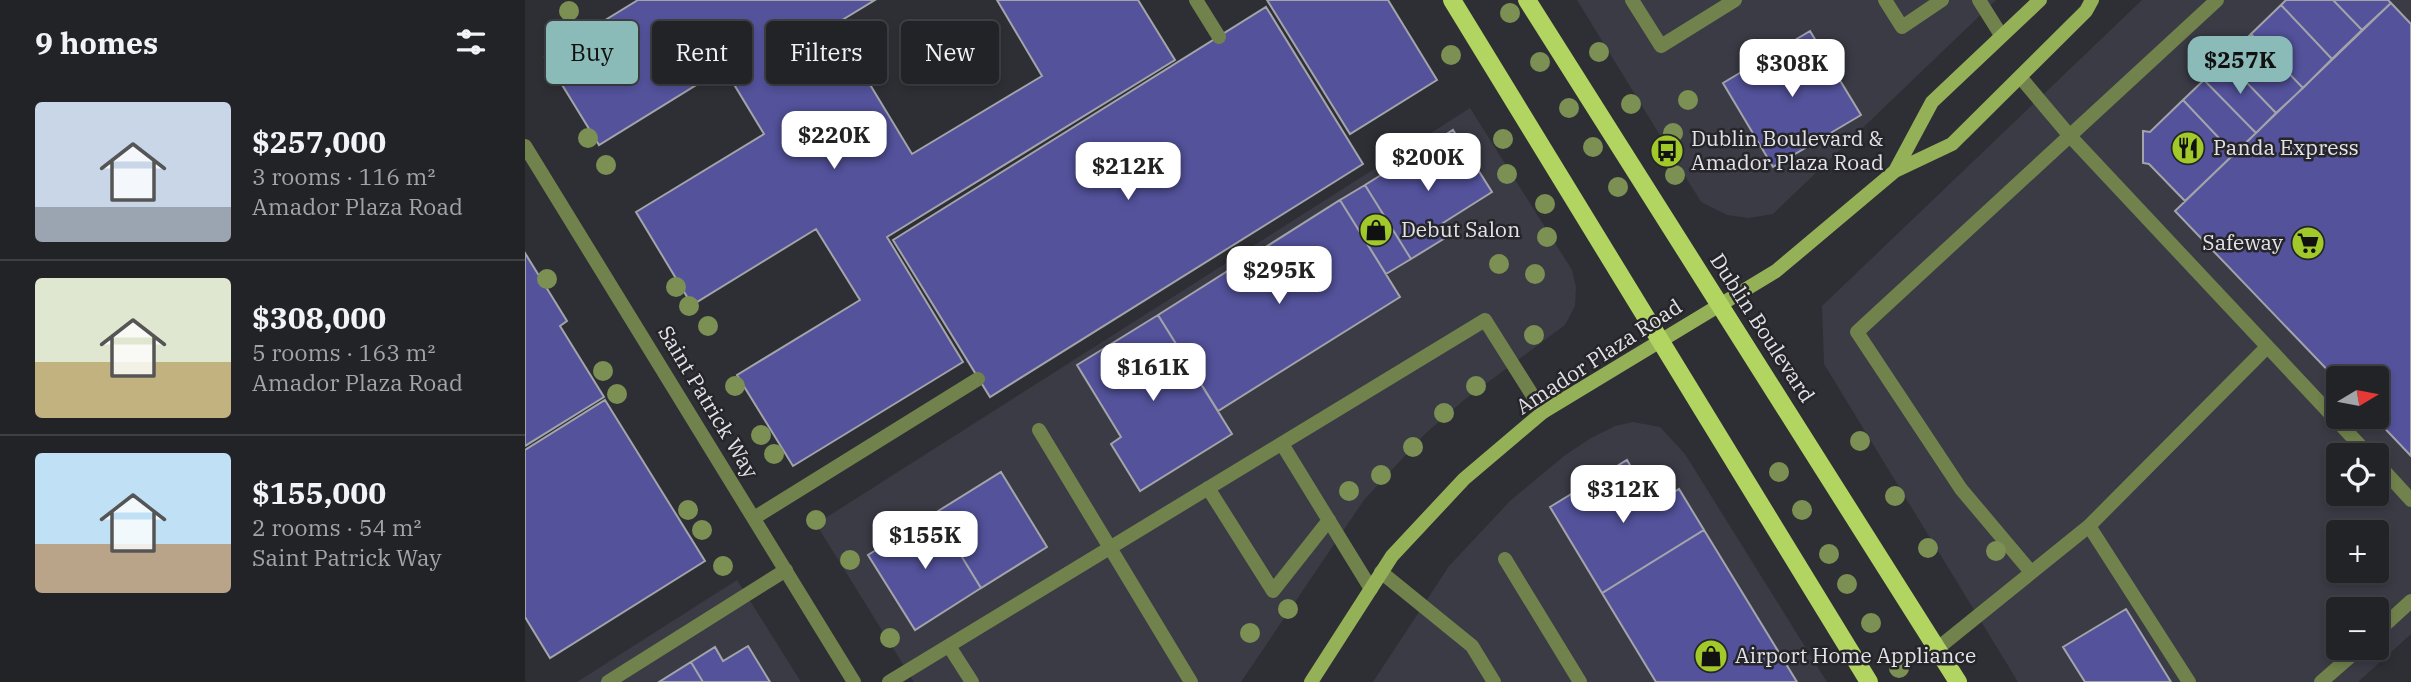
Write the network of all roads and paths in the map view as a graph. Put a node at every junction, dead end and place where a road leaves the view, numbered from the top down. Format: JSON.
{"nodes":[{"id":1,"x":1196,"y":0,"type":"edge"},
{"id":2,"x":1452,"y":0,"type":"edge"},
{"id":3,"x":1527,"y":0,"type":"edge"},
{"id":4,"x":1632,"y":0,"type":"edge"},
{"id":5,"x":1735,"y":0,"type":"edge"},
{"id":6,"x":1885,"y":0,"type":"edge"},
{"id":7,"x":1942,"y":0,"type":"edge"},
{"id":8,"x":1979,"y":0,"type":"edge"},
{"id":9,"x":2040,"y":0,"type":"edge"},
{"id":10,"x":2092,"y":0,"type":"edge"},
{"id":11,"x":2217,"y":0,"type":"edge"},
{"id":12,"x":2001,"y":35,"type":"junction"},
{"id":13,"x":1219,"y":37,"type":"dead end"},
{"id":14,"x":2021,"y":78,"type":"junction"},
{"id":15,"x":2069,"y":135,"type":"junction"},
{"id":16,"x":525,"y":146,"type":"edge"},
{"id":17,"x":1895,"y":172,"type":"junction"},
{"id":18,"x":1720,"y":305,"type":"junction"},
{"id":19,"x":1660,"y":341,"type":"junction"},
{"id":20,"x":2267,"y":347,"type":"junction"},
{"id":21,"x":978,"y":379,"type":"dead end"},
{"id":22,"x":1543,"y":412,"type":"junction"},
{"id":23,"x":1039,"y":430,"type":"dead end"},
{"id":24,"x":2358,"y":443,"type":"edge"},
{"id":25,"x":1282,"y":444,"type":"junction"},
{"id":26,"x":2389,"y":476,"type":"edge"},
{"id":27,"x":1208,"y":488,"type":"junction"},
{"id":28,"x":2411,"y":500,"type":"edge"},
{"id":29,"x":754,"y":518,"type":"junction"},
{"id":30,"x":1329,"y":520,"type":"junction"},
{"id":31,"x":2089,"y":526,"type":"junction"},
{"id":32,"x":1110,"y":548,"type":"junction"},
{"id":33,"x":1505,"y":559,"type":"dead end"},
{"id":34,"x":786,"y":570,"type":"junction"},
{"id":35,"x":1381,"y":572,"type":"junction"},
{"id":36,"x":2031,"y":572,"type":"junction"},
{"id":37,"x":1371,"y":589,"type":"junction"},
{"id":38,"x":2411,"y":601,"type":"edge"},
{"id":39,"x":2389,"y":621,"type":"edge"},
{"id":40,"x":949,"y":646,"type":"junction"},
{"id":41,"x":1938,"y":648,"type":"junction"},
{"id":42,"x":2346,"y":660,"type":"edge"},
{"id":43,"x":608,"y":682,"type":"edge"},
{"id":44,"x":854,"y":682,"type":"edge"},
{"id":45,"x":889,"y":682,"type":"edge"},
{"id":46,"x":972,"y":682,"type":"edge"},
{"id":47,"x":1191,"y":682,"type":"edge"},
{"id":48,"x":1311,"y":682,"type":"edge"},
{"id":49,"x":1494,"y":682,"type":"edge"},
{"id":50,"x":1580,"y":682,"type":"edge"},
{"id":51,"x":1869,"y":682,"type":"edge"},
{"id":52,"x":1958,"y":682,"type":"edge"},
{"id":53,"x":2189,"y":682,"type":"edge"},
{"id":54,"x":2321,"y":682,"type":"edge"}],
"edges":[{"from":1,"to":13,"type":"street"},
{"from":2,"to":19,"type":"main road"},
{"from":3,"to":18,"type":"main road","name":"Dublin Boulevard"},
{"from":4,"to":5,"type":"street"},
{"from":6,"to":7,"type":"street"},
{"from":8,"to":12,"type":"street"},
{"from":9,"to":12,"type":"street","name":"Amador Plaza Road"},
{"from":10,"to":14,"type":"street","name":"Amador Plaza Road"},
{"from":11,"to":15,"type":"street"},
{"from":12,"to":17,"type":"street","name":"Amador Plaza Road"},
{"from":14,"to":15,"type":"street"},
{"from":14,"to":17,"type":"street","name":"Amador Plaza Road"},
{"from":15,"to":20,"type":"street"},
{"from":15,"to":36,"type":"street"},
{"from":16,"to":29,"type":"street","name":"Saint Patrick Way"},
{"from":17,"to":18,"type":"street","name":"Amador Plaza Road"},
{"from":18,"to":19,"type":"street","name":"Amador Plaza Road"},
{"from":18,"to":41,"type":"main road","name":"Dublin Boulevard"},
{"from":19,"to":22,"type":"street","name":"Amador Plaza Road"},
{"from":19,"to":51,"type":"main road"},
{"from":20,"to":24,"type":"street"},
{"from":20,"to":31,"type":"street"},
{"from":21,"to":29,"type":"street"},
{"from":22,"to":25,"type":"street"},
{"from":22,"to":35,"type":"street","name":"Amador Plaza Road"},
{"from":23,"to":32,"type":"street"},
{"from":25,"to":27,"type":"street"},
{"from":25,"to":30,"type":"street"},
{"from":26,"to":28,"type":"street"},
{"from":27,"to":30,"type":"street"},
{"from":27,"to":32,"type":"street"},
{"from":29,"to":34,"type":"street","name":"Saint Patrick Way"},
{"from":30,"to":37,"type":"street"},
{"from":31,"to":36,"type":"street"},
{"from":31,"to":53,"type":"street"},
{"from":32,"to":40,"type":"street"},
{"from":32,"to":47,"type":"street"},
{"from":33,"to":50,"type":"street"},
{"from":34,"to":43,"type":"street"},
{"from":34,"to":44,"type":"street","name":"Saint Patrick Way"},
{"from":35,"to":37,"type":"street","name":"Amador Plaza Road"},
{"from":35,"to":49,"type":"street"},
{"from":36,"to":41,"type":"street"},
{"from":37,"to":48,"type":"street","name":"Amador Plaza Road"},
{"from":38,"to":39,"type":"street"},
{"from":40,"to":45,"type":"street"},
{"from":40,"to":46,"type":"street"},
{"from":41,"to":52,"type":"main road","name":"Dublin Boulevard"},
{"from":42,"to":54,"type":"street"}]}
